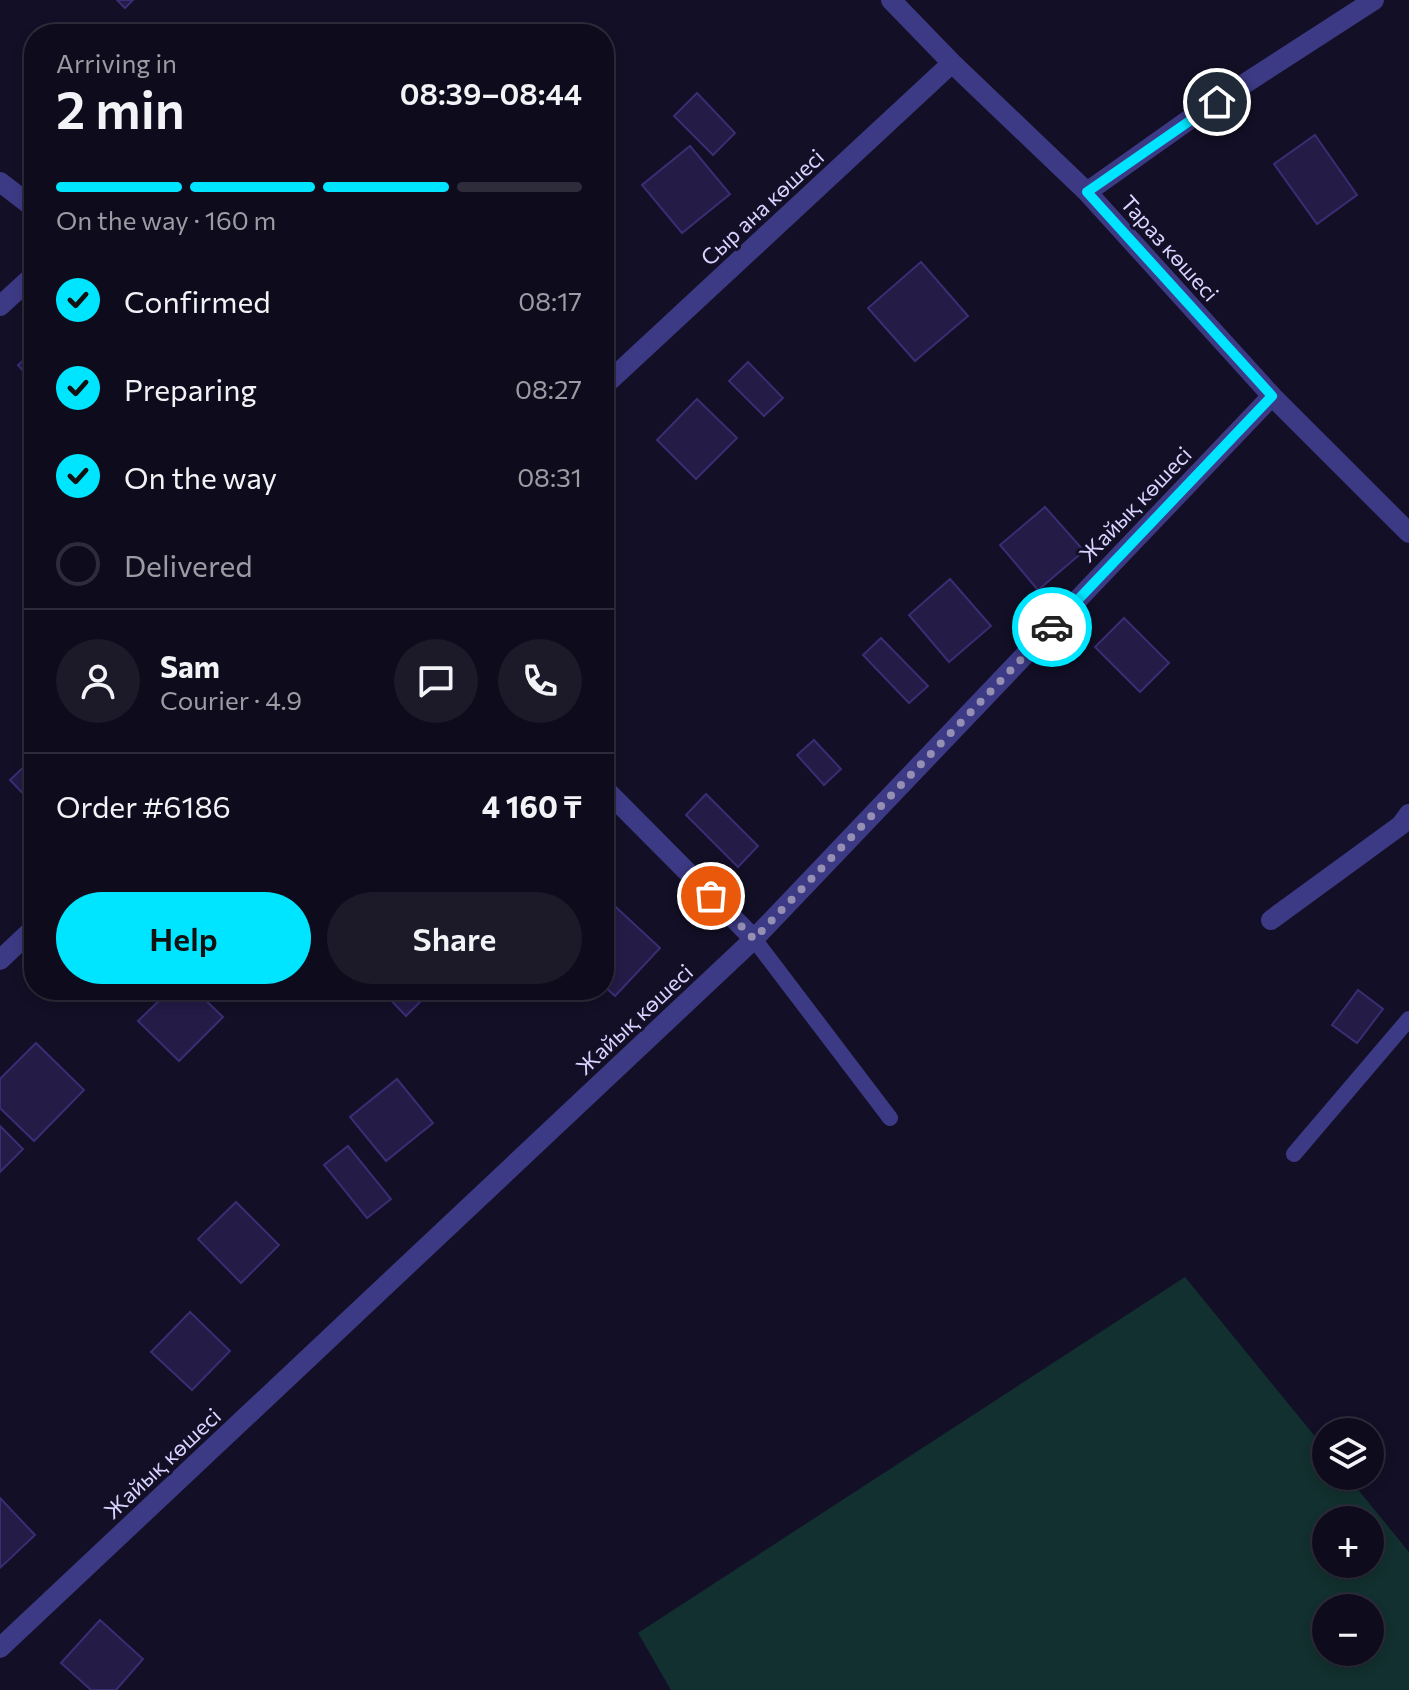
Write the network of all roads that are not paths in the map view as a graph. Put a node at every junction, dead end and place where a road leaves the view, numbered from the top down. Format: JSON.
{"nodes":[{"id":1,"x":891,"y":0,"type":"edge"},
{"id":2,"x":1374,"y":0,"type":"edge"},
{"id":3,"x":952,"y":63,"type":"junction"},
{"id":4,"x":0,"y":182,"type":"edge"},
{"id":5,"x":1087,"y":192,"type":"junction"},
{"id":6,"x":24,"y":200,"type":"edge"},
{"id":7,"x":24,"y":284,"type":"edge"},
{"id":8,"x":0,"y":306,"type":"edge"},
{"id":9,"x":614,"y":377,"type":"edge"},
{"id":10,"x":1272,"y":396,"type":"junction"},
{"id":11,"x":1409,"y":533,"type":"edge"},
{"id":12,"x":614,"y":798,"type":"edge"},
{"id":13,"x":1409,"y":814,"type":"edge"},
{"id":14,"x":1271,"y":920,"type":"dead end"},
{"id":15,"x":24,"y":937,"type":"edge"},
{"id":16,"x":754,"y":939,"type":"junction"},
{"id":17,"x":0,"y":960,"type":"edge"},
{"id":18,"x":1409,"y":1019,"type":"edge"},
{"id":19,"x":890,"y":1118,"type":"dead end"},
{"id":20,"x":1294,"y":1154,"type":"dead end"},
{"id":21,"x":0,"y":1648,"type":"edge"}],
"edges":[{"from":1,"to":3,"type":"street","name":"Тараз көшесі"},
{"from":2,"to":5,"type":"street"},
{"from":3,"to":5,"type":"street","name":"Тараз көшесі"},
{"from":3,"to":9,"type":"street","name":"Сыр ана көшесі"},
{"from":4,"to":6,"type":"street"},
{"from":5,"to":10,"type":"street","name":"Тараз көшесі"},
{"from":7,"to":8,"type":"street"},
{"from":10,"to":11,"type":"street","name":"Тараз көшесі"},
{"from":10,"to":16,"type":"street","name":"Жайық көшесі"},
{"from":12,"to":16,"type":"street"},
{"from":13,"to":14,"type":"street"},
{"from":15,"to":17,"type":"street"},
{"from":16,"to":19,"type":"lane"},
{"from":16,"to":21,"type":"street","name":"Жайық көшесі"},
{"from":18,"to":20,"type":"lane"}]}
